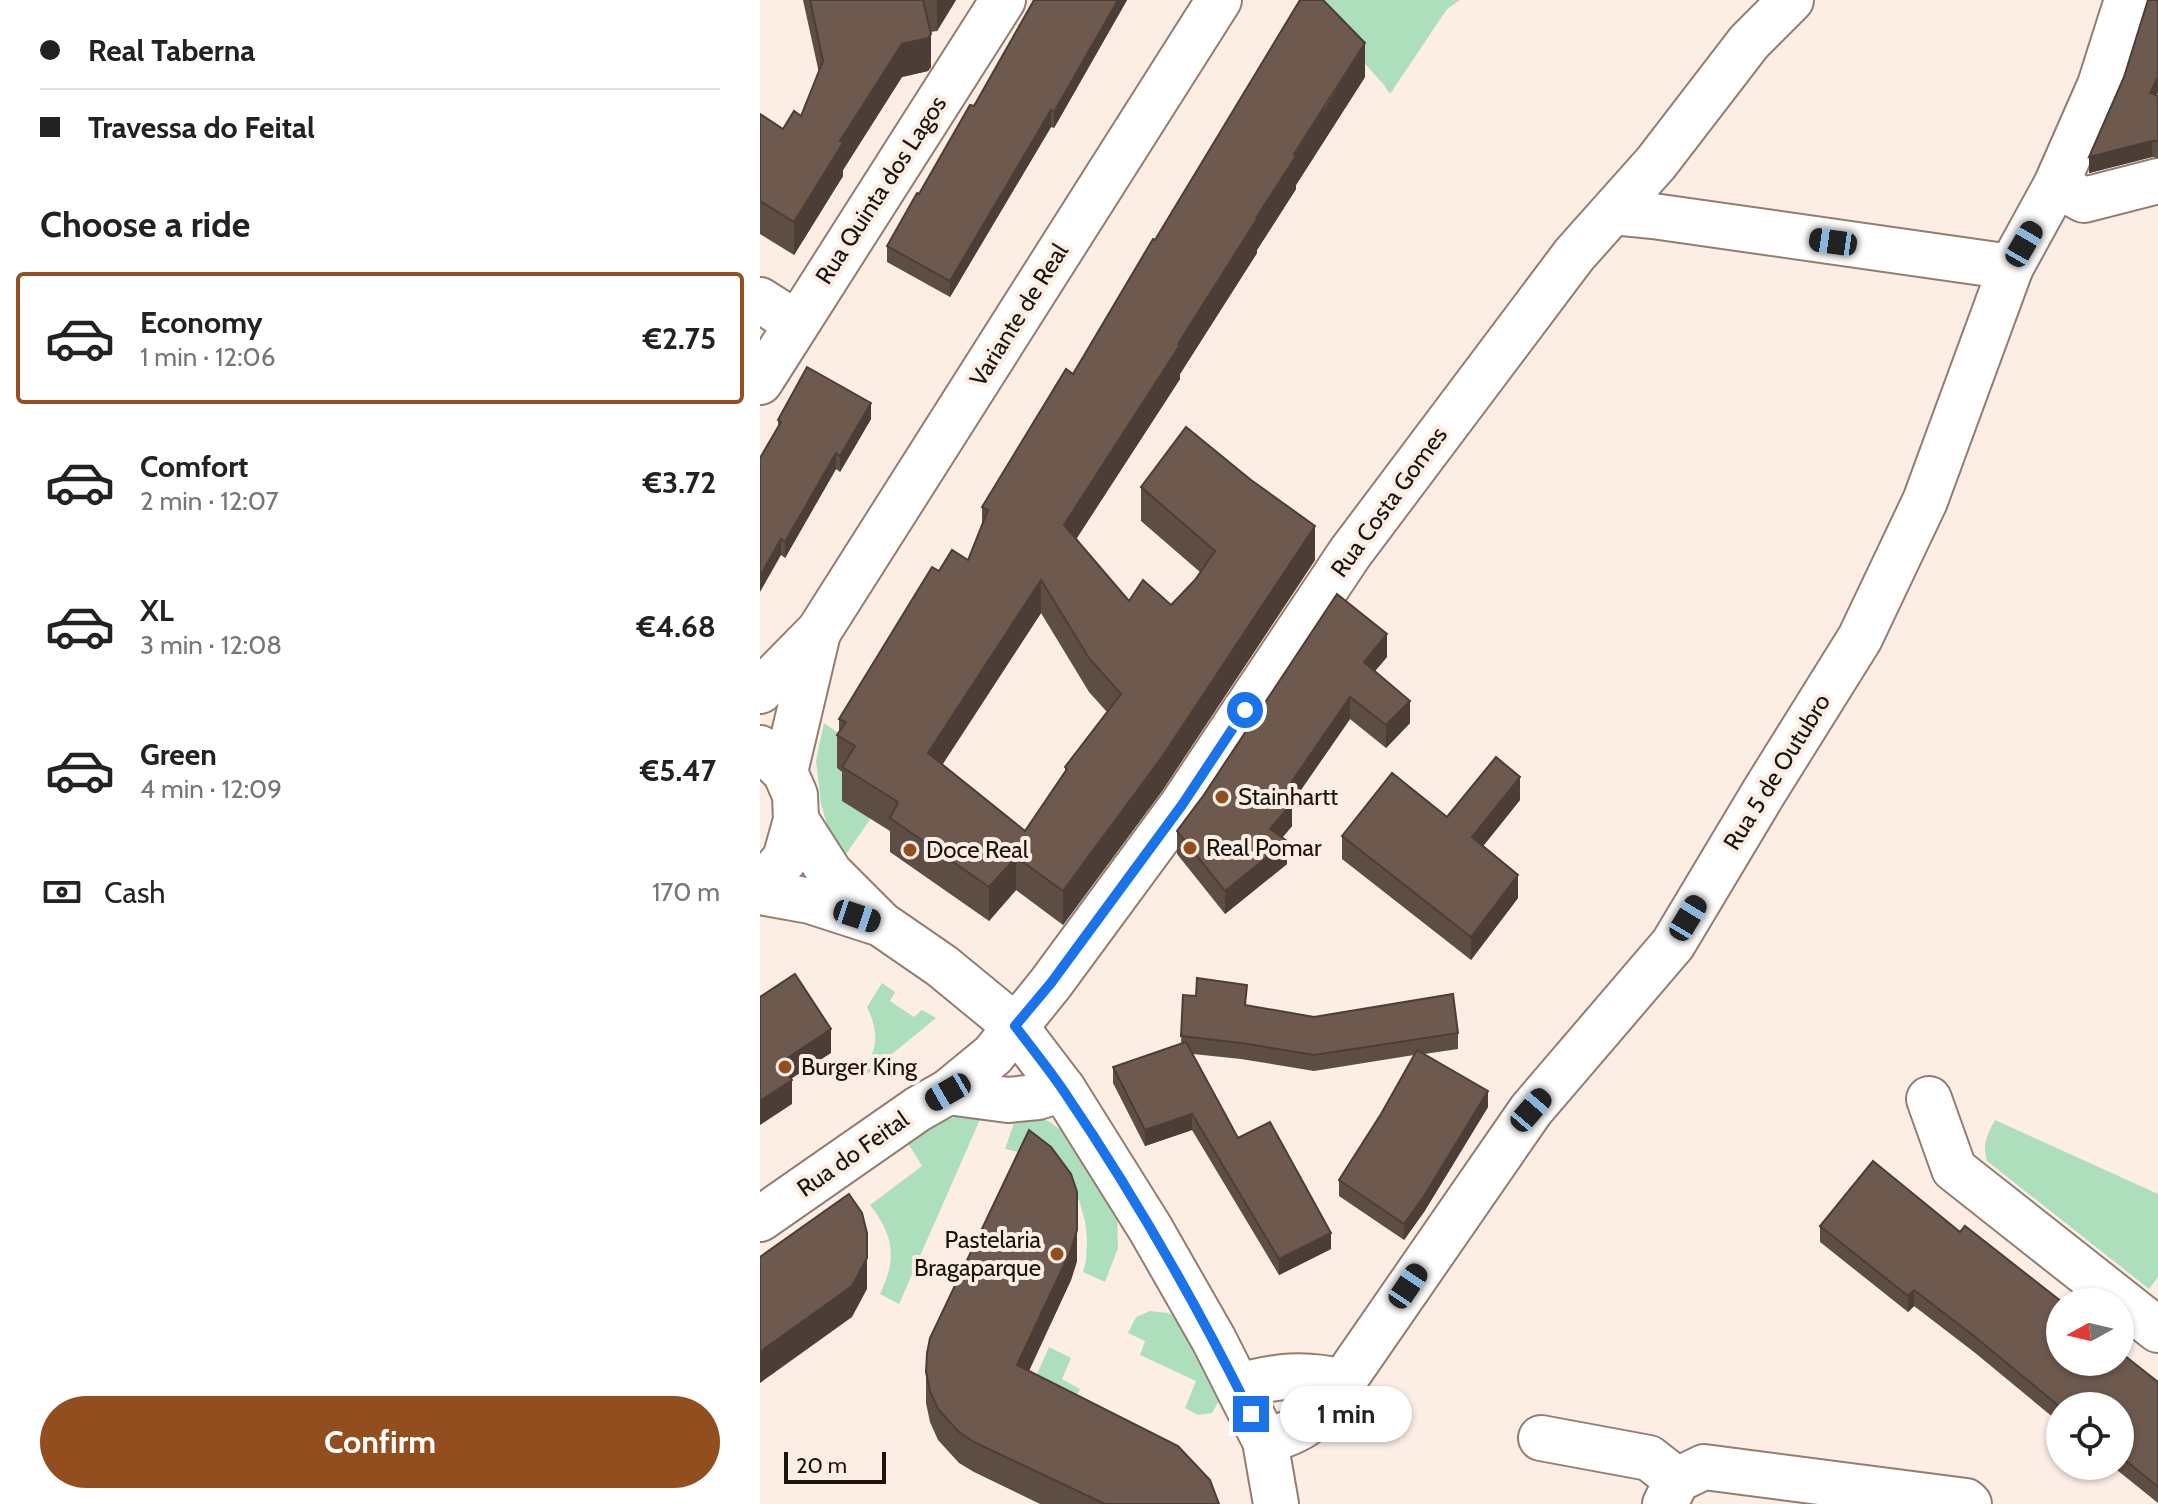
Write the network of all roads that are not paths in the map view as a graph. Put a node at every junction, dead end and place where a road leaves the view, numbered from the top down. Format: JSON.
{"nodes":[{"id":1,"x":1003,"y":0,"type":"edge"},
{"id":2,"x":1219,"y":0,"type":"edge"},
{"id":3,"x":1791,"y":0,"type":"edge"},
{"id":4,"x":2127,"y":0,"type":"edge"},
{"id":5,"x":2158,"y":181,"type":"edge"},
{"id":6,"x":2056,"y":185,"type":"junction"},
{"id":7,"x":1613,"y":212,"type":"junction"},
{"id":8,"x":2011,"y":267,"type":"junction"},
{"id":9,"x":778,"y":311,"type":"edge"},
{"id":10,"x":760,"y":382,"type":"edge"},
{"id":11,"x":819,"y":631,"type":"junction"},
{"id":12,"x":760,"y":691,"type":"edge"},
{"id":13,"x":772,"y":760,"type":"edge"},
{"id":14,"x":796,"y":820,"type":"junction"},
{"id":15,"x":760,"y":889,"type":"edge"},
{"id":16,"x":881,"y":924,"type":"junction"},
{"id":17,"x":1015,"y":1026,"type":"junction"},
{"id":18,"x":1063,"y":1089,"type":"junction"},
{"id":19,"x":948,"y":1092,"type":"junction"},
{"id":20,"x":1929,"y":1099,"type":"dead end"},
{"id":21,"x":760,"y":1219,"type":"edge"},
{"id":22,"x":2158,"y":1330,"type":"edge"},
{"id":23,"x":1343,"y":1382,"type":"junction"},
{"id":24,"x":1238,"y":1386,"type":"junction"},
{"id":25,"x":1541,"y":1438,"type":"dead end"},
{"id":26,"x":1265,"y":1441,"type":"junction"},
{"id":27,"x":1671,"y":1492,"type":"edge"},
{"id":28,"x":1276,"y":1504,"type":"edge"},
{"id":29,"x":1969,"y":1504,"type":"edge"}],
"edges":[{"from":1,"to":9,"type":"street","name":"Rua Quinta dos Lagos"},
{"from":2,"to":11,"type":"street","name":"Variante de Real"},
{"from":3,"to":7,"type":"street","name":"Rua Costa Gomes"},
{"from":4,"to":6,"type":"street","name":"Rua 5 de Outubro"},
{"from":5,"to":6,"type":"street"},
{"from":6,"to":8,"type":"street","name":"Rua 5 de Outubro"},
{"from":7,"to":8,"type":"street"},
{"from":7,"to":17,"type":"street","name":"Rua Costa Gomes"},
{"from":8,"to":23,"type":"street","name":"Rua 5 de Outubro"},
{"from":9,"to":10,"type":"street","name":"Rua Quinta dos Lagos"},
{"from":11,"to":12,"type":"street","name":"Variante de Real"},
{"from":11,"to":13,"type":"street","name":"Variante de Real"},
{"from":13,"to":14,"type":"street"},
{"from":14,"to":15,"type":"street"},
{"from":14,"to":16,"type":"street"},
{"from":15,"to":16,"type":"street"},
{"from":16,"to":17,"type":"street"},
{"from":17,"to":18,"type":"street"},
{"from":17,"to":19,"type":"street","name":"Rua do Feital"},
{"from":18,"to":19,"type":"street"},
{"from":18,"to":24,"type":"street"},
{"from":19,"to":21,"type":"street","name":"Rua do Feital"},
{"from":20,"to":22,"type":"street"},
{"from":23,"to":24,"type":"street"},
{"from":23,"to":26,"type":"street","name":"Rua 5 de Outubro"},
{"from":24,"to":26,"type":"street"},
{"from":25,"to":27,"type":"street"},
{"from":26,"to":28,"type":"street"},
{"from":27,"to":29,"type":"street"}]}
